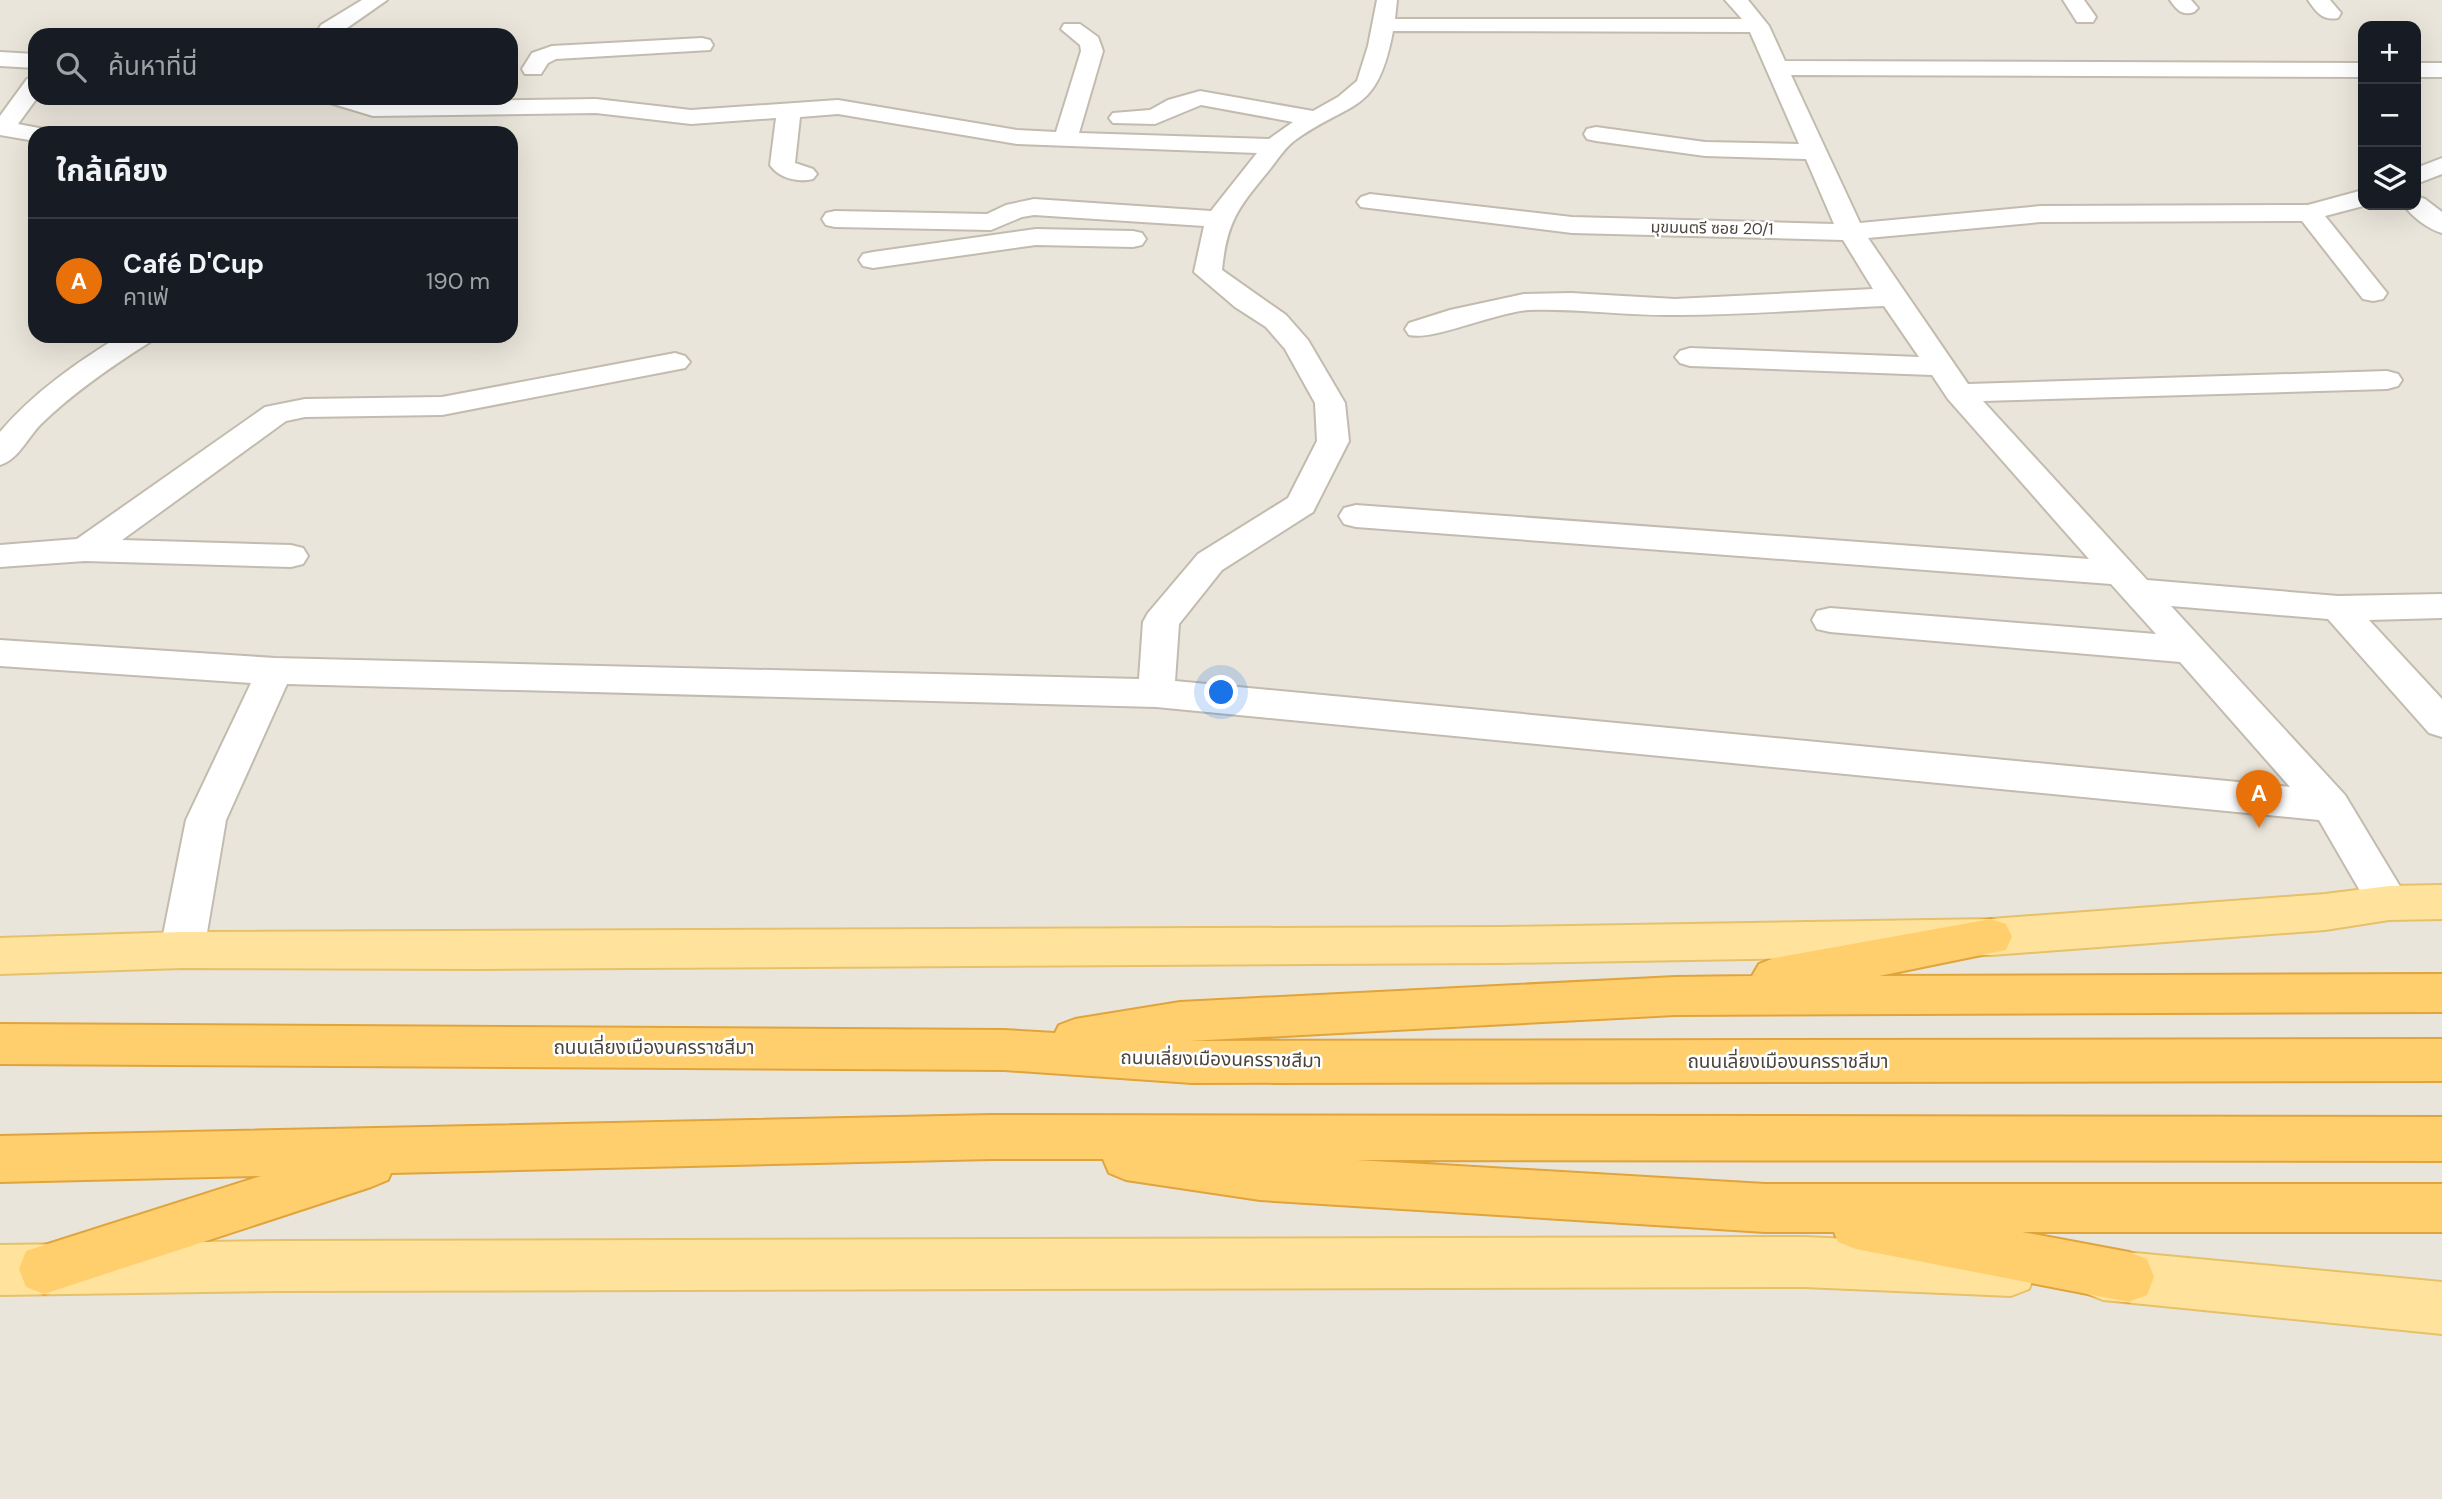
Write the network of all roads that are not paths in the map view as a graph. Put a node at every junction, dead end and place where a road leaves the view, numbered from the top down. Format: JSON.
{"nodes":[{"id":1,"x":377,"y":0,"type":"edge"},
{"id":2,"x":1735,"y":0,"type":"edge"},
{"id":3,"x":1386,"y":13,"type":"edge"},
{"id":4,"x":1758,"y":26,"type":"junction"},
{"id":5,"x":332,"y":28,"type":"edge"},
{"id":6,"x":1072,"y":29,"type":"dead end"},
{"id":7,"x":702,"y":45,"type":"dead end"},
{"id":8,"x":0,"y":59,"type":"edge"},
{"id":9,"x":28,"y":61,"type":"edge"},
{"id":10,"x":522,"y":68,"type":"edge"},
{"id":11,"x":1777,"y":68,"type":"junction"},
{"id":12,"x":2358,"y":70,"type":"edge"},
{"id":13,"x":2421,"y":70,"type":"edge"},
{"id":14,"x":2442,"y":71,"type":"edge"},
{"id":15,"x":28,"y":94,"type":"edge"},
{"id":16,"x":360,"y":105,"type":"edge"},
{"id":17,"x":394,"y":105,"type":"edge"},
{"id":18,"x":464,"y":105,"type":"edge"},
{"id":19,"x":525,"y":107,"type":"junction"},
{"id":20,"x":789,"y":110,"type":"junction"},
{"id":21,"x":1121,"y":118,"type":"dead end"},
{"id":22,"x":1318,"y":119,"type":"junction"},
{"id":23,"x":28,"y":133,"type":"edge"},
{"id":24,"x":1596,"y":134,"type":"dead end"},
{"id":25,"x":1065,"y":140,"type":"junction"},
{"id":26,"x":1277,"y":146,"type":"junction"},
{"id":27,"x":1816,"y":152,"type":"junction"},
{"id":28,"x":2442,"y":165,"type":"edge"},
{"id":29,"x":804,"y":174,"type":"dead end"},
{"id":30,"x":2421,"y":175,"type":"edge"},
{"id":31,"x":2358,"y":199,"type":"edge"},
{"id":32,"x":1370,"y":202,"type":"dead end"},
{"id":33,"x":2421,"y":208,"type":"edge"},
{"id":34,"x":2309,"y":214,"type":"junction"},
{"id":35,"x":835,"y":219,"type":"dead end"},
{"id":36,"x":2442,"y":225,"type":"edge"},
{"id":37,"x":1852,"y":232,"type":"junction"},
{"id":38,"x":1205,"y":235,"type":"junction"},
{"id":39,"x":1157,"y":241,"type":"dead end"},
{"id":40,"x":873,"y":260,"type":"dead end"},
{"id":41,"x":2374,"y":293,"type":"dead end"},
{"id":42,"x":1892,"y":297,"type":"junction"},
{"id":43,"x":1419,"y":329,"type":"dead end"},
{"id":44,"x":130,"y":343,"type":"edge"},
{"id":45,"x":1690,"y":357,"type":"dead end"},
{"id":46,"x":675,"y":362,"type":"dead end"},
{"id":47,"x":1941,"y":367,"type":"junction"},
{"id":48,"x":2387,"y":380,"type":"dead end"},
{"id":49,"x":1959,"y":393,"type":"junction"},
{"id":50,"x":0,"y":455,"type":"edge"},
{"id":51,"x":1356,"y":516,"type":"dead end"},
{"id":52,"x":85,"y":550,"type":"junction"},
{"id":53,"x":0,"y":556,"type":"edge"},
{"id":54,"x":291,"y":556,"type":"dead end"},
{"id":55,"x":2130,"y":582,"type":"junction"},
{"id":56,"x":2442,"y":606,"type":"edge"},
{"id":57,"x":2339,"y":608,"type":"junction"},
{"id":58,"x":1830,"y":620,"type":"dead end"},
{"id":59,"x":2192,"y":650,"type":"junction"},
{"id":60,"x":0,"y":653,"type":"edge"},
{"id":61,"x":275,"y":671,"type":"junction"},
{"id":62,"x":1156,"y":693,"type":"junction"},
{"id":63,"x":2442,"y":723,"type":"edge"},
{"id":64,"x":2331,"y":806,"type":"junction"},
{"id":65,"x":2389,"y":902,"type":"junction"},
{"id":66,"x":2442,"y":902,"type":"edge"},
{"id":67,"x":1991,"y":937,"type":"junction"},
{"id":68,"x":181,"y":950,"type":"junction"},
{"id":69,"x":0,"y":956,"type":"edge"},
{"id":70,"x":2442,"y":993,"type":"edge"},
{"id":71,"x":1675,"y":996,"type":"junction"},
{"id":72,"x":0,"y":1021,"type":"edge"},
{"id":73,"x":0,"y":1044,"type":"edge"},
{"id":74,"x":186,"y":1044,"type":"junction"},
{"id":75,"x":1004,"y":1050,"type":"junction"},
{"id":76,"x":2442,"y":1060,"type":"edge"},
{"id":77,"x":992,"y":1137,"type":"junction"},
{"id":78,"x":2442,"y":1139,"type":"edge"},
{"id":79,"x":414,"y":1150,"type":"junction"},
{"id":80,"x":0,"y":1159,"type":"edge"},
{"id":81,"x":1765,"y":1208,"type":"junction"},
{"id":82,"x":2442,"y":1208,"type":"edge"},
{"id":83,"x":22,"y":1269,"type":"edge"},
{"id":84,"x":2129,"y":1277,"type":"junction"},
{"id":85,"x":2442,"y":1308,"type":"edge"}],
"edges":[{"from":1,"to":5,"type":"street"},
{"from":2,"to":4,"type":"street"},
{"from":3,"to":4,"type":"street"},
{"from":3,"to":22,"type":"street"},
{"from":4,"to":11,"type":"street"},
{"from":6,"to":25,"type":"street"},
{"from":7,"to":10,"type":"street"},
{"from":8,"to":9,"type":"street"},
{"from":10,"to":19,"type":"street"},
{"from":11,"to":12,"type":"street"},
{"from":11,"to":27,"type":"street"},
{"from":13,"to":14,"type":"street"},
{"from":15,"to":23,"type":"street"},
{"from":16,"to":17,"type":"street"},
{"from":18,"to":19,"type":"street"},
{"from":19,"to":20,"type":"street"},
{"from":20,"to":25,"type":"street"},
{"from":20,"to":29,"type":"street"},
{"from":21,"to":22,"type":"street"},
{"from":22,"to":26,"type":"street"},
{"from":24,"to":27,"type":"street"},
{"from":25,"to":26,"type":"street"},
{"from":26,"to":38,"type":"street"},
{"from":27,"to":37,"type":"street"},
{"from":28,"to":30,"type":"street"},
{"from":31,"to":34,"type":"street","name":"มุขมนตรี ซอย 20/1"},
{"from":32,"to":37,"type":"street","name":"มุขมนตรี ซอย 20/1"},
{"from":33,"to":36,"type":"street"},
{"from":34,"to":37,"type":"street","name":"มุขมนตรี ซอย 20/1"},
{"from":34,"to":41,"type":"street"},
{"from":35,"to":38,"type":"street"},
{"from":37,"to":42,"type":"street"},
{"from":38,"to":62,"type":"street"},
{"from":39,"to":40,"type":"street"},
{"from":42,"to":43,"type":"street"},
{"from":42,"to":47,"type":"street"},
{"from":44,"to":50,"type":"street"},
{"from":45,"to":47,"type":"street"},
{"from":46,"to":52,"type":"street"},
{"from":47,"to":49,"type":"street"},
{"from":48,"to":49,"type":"street"},
{"from":49,"to":55,"type":"street"},
{"from":51,"to":55,"type":"street"},
{"from":52,"to":53,"type":"street"},
{"from":52,"to":54,"type":"street"},
{"from":55,"to":57,"type":"street"},
{"from":55,"to":59,"type":"street"},
{"from":56,"to":57,"type":"street"},
{"from":57,"to":63,"type":"street"},
{"from":58,"to":59,"type":"street"},
{"from":59,"to":64,"type":"street"},
{"from":60,"to":61,"type":"street"},
{"from":61,"to":62,"type":"street"},
{"from":61,"to":68,"type":"street"},
{"from":62,"to":64,"type":"street"},
{"from":64,"to":65,"type":"street"},
{"from":65,"to":66,"type":"main road"},
{"from":65,"to":67,"type":"main road"},
{"from":67,"to":68,"type":"main road"},
{"from":67,"to":71,"type":"highway"},
{"from":68,"to":69,"type":"main road"},
{"from":70,"to":71,"type":"highway"},
{"from":71,"to":75,"type":"highway"},
{"from":72,"to":74,"type":"highway"},
{"from":73,"to":74,"type":"highway","name":"ถนนเลี่ยงเมืองนครราชสีมา"},
{"from":74,"to":75,"type":"highway","name":"ถนนเลี่ยงเมืองนครราชสีมา"},
{"from":75,"to":76,"type":"highway","name":"ถนนเลี่ยงเมืองนครราชสีมา"},
{"from":77,"to":78,"type":"highway"},
{"from":77,"to":79,"type":"highway"},
{"from":77,"to":81,"type":"highway"},
{"from":79,"to":80,"type":"highway"},
{"from":79,"to":83,"type":"highway"},
{"from":81,"to":82,"type":"highway"},
{"from":81,"to":84,"type":"highway"},
{"from":83,"to":84,"type":"main road"},
{"from":84,"to":85,"type":"main road"}]}
